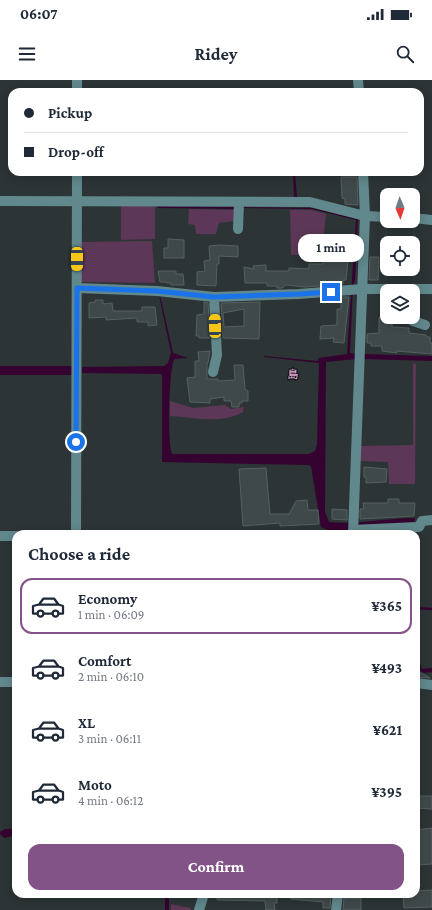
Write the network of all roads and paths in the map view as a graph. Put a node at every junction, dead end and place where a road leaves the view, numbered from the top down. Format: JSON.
{"nodes":[{"id":1,"x":78,"y":176,"type":"edge"},
{"id":2,"x":363,"y":176,"type":"edge"},
{"id":3,"x":0,"y":201,"type":"edge"},
{"id":4,"x":78,"y":202,"type":"junction"},
{"id":5,"x":239,"y":202,"type":"junction"},
{"id":6,"x":365,"y":216,"type":"junction"},
{"id":7,"x":380,"y":217,"type":"edge"},
{"id":8,"x":420,"y":219,"type":"edge"},
{"id":9,"x":432,"y":220,"type":"edge"},
{"id":10,"x":238,"y":229,"type":"dead end"},
{"id":11,"x":77,"y":288,"type":"junction"},
{"id":12,"x":362,"y":289,"type":"junction"},
{"id":13,"x":380,"y":289,"type":"edge"},
{"id":14,"x":432,"y":289,"type":"edge"},
{"id":15,"x":420,"y":290,"type":"edge"},
{"id":16,"x":214,"y":297,"type":"junction"},
{"id":17,"x":420,"y":323,"type":"edge"},
{"id":18,"x":425,"y":325,"type":"dead end"},
{"id":19,"x":213,"y":372,"type":"dead end"},
{"id":20,"x":432,"y":520,"type":"edge"},
{"id":21,"x":76,"y":530,"type":"edge"},
{"id":22,"x":353,"y":530,"type":"edge"},
{"id":23,"x":379,"y":530,"type":"edge"},
{"id":24,"x":0,"y":536,"type":"edge"},
{"id":25,"x":12,"y":536,"type":"edge"},
{"id":26,"x":0,"y":682,"type":"edge"},
{"id":27,"x":12,"y":682,"type":"edge"},
{"id":28,"x":420,"y":683,"type":"edge"},
{"id":29,"x":432,"y":685,"type":"edge"},
{"id":30,"x":203,"y":898,"type":"edge"},
{"id":31,"x":338,"y":898,"type":"edge"},
{"id":32,"x":199,"y":910,"type":"edge"},
{"id":33,"x":336,"y":910,"type":"edge"}],
"edges":[{"from":1,"to":4,"type":"street"},
{"from":2,"to":6,"type":"street"},
{"from":3,"to":4,"type":"street"},
{"from":4,"to":5,"type":"street"},
{"from":4,"to":11,"type":"street"},
{"from":5,"to":6,"type":"street"},
{"from":5,"to":10,"type":"street"},
{"from":6,"to":7,"type":"street"},
{"from":6,"to":12,"type":"street"},
{"from":8,"to":9,"type":"street"},
{"from":11,"to":16,"type":"street"},
{"from":11,"to":21,"type":"street"},
{"from":12,"to":13,"type":"street"},
{"from":12,"to":16,"type":"street"},
{"from":12,"to":22,"type":"street"},
{"from":14,"to":15,"type":"street"},
{"from":16,"to":19,"type":"street"},
{"from":17,"to":18,"type":"street"},
{"from":20,"to":23,"type":"street"},
{"from":24,"to":25,"type":"street"},
{"from":26,"to":27,"type":"street"},
{"from":28,"to":29,"type":"street"},
{"from":30,"to":32,"type":"street"},
{"from":31,"to":33,"type":"street"}]}
